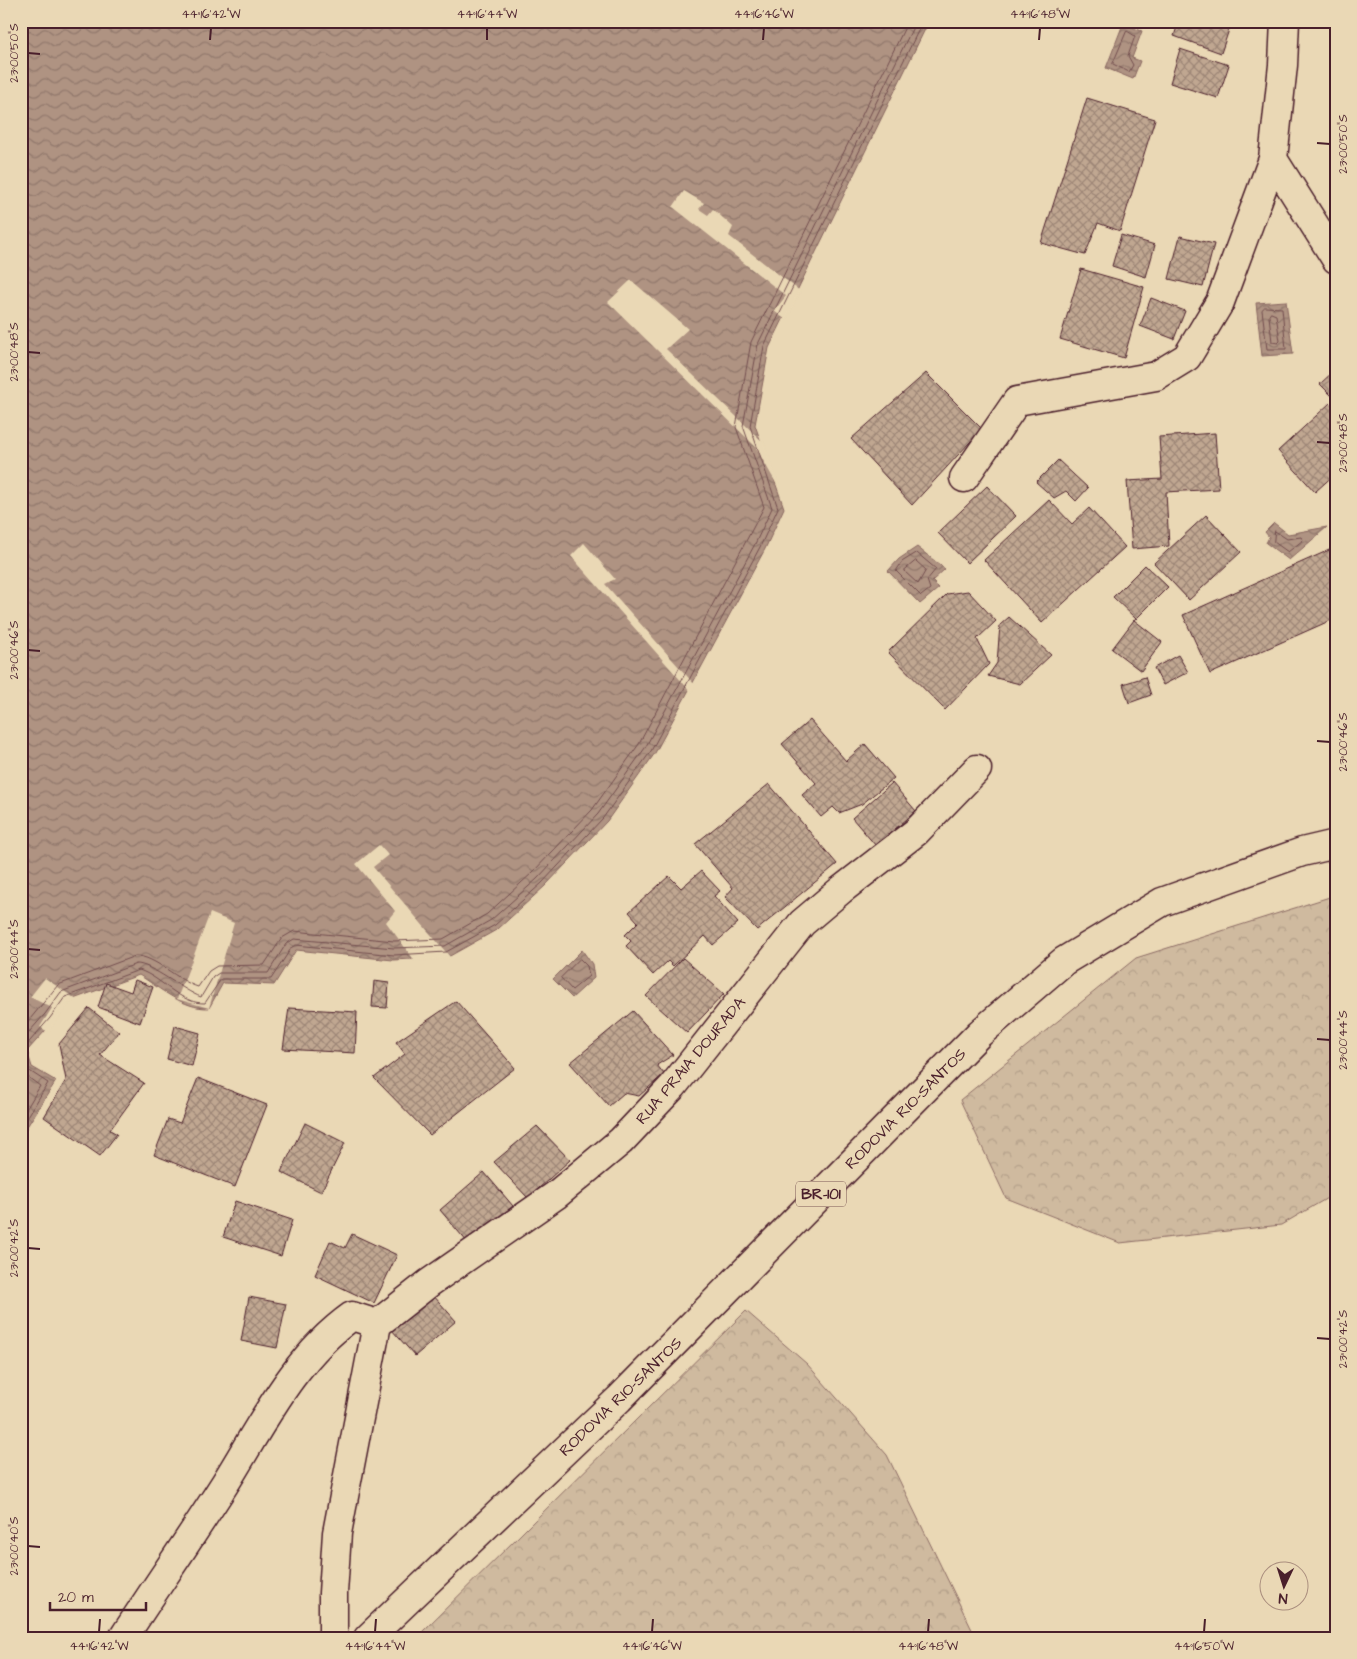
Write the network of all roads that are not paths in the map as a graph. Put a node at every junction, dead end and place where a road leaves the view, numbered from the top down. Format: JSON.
{"nodes":[{"id":1,"x":1285,"y":21,"type":"edge"},
{"id":2,"x":1273,"y":159,"type":"junction"},
{"id":3,"x":1336,"y":259,"type":"edge"},
{"id":4,"x":964,"y":478,"type":"dead end"},
{"id":5,"x":977,"y":769,"type":"dead end"},
{"id":6,"x":1336,"y":844,"type":"edge"},
{"id":7,"x":377,"y":1324,"type":"junction"},
{"id":8,"x":123,"y":1638,"type":"edge"},
{"id":9,"x":333,"y":1638,"type":"edge"},
{"id":10,"x":368,"y":1638,"type":"edge"}],
"edges":[{"from":1,"to":2,"type":"main road"},
{"from":2,"to":3,"type":"main road"},
{"from":2,"to":4,"type":"main road"},
{"from":5,"to":7,"type":"main road","name":"RUA PRAIA DOURADA"},
{"from":6,"to":10,"type":"main road","name":"RODOVIA RIO-SANTOS","number":"BR-101"},
{"from":7,"to":8,"type":"main road"},
{"from":7,"to":9,"type":"main road"}]}
